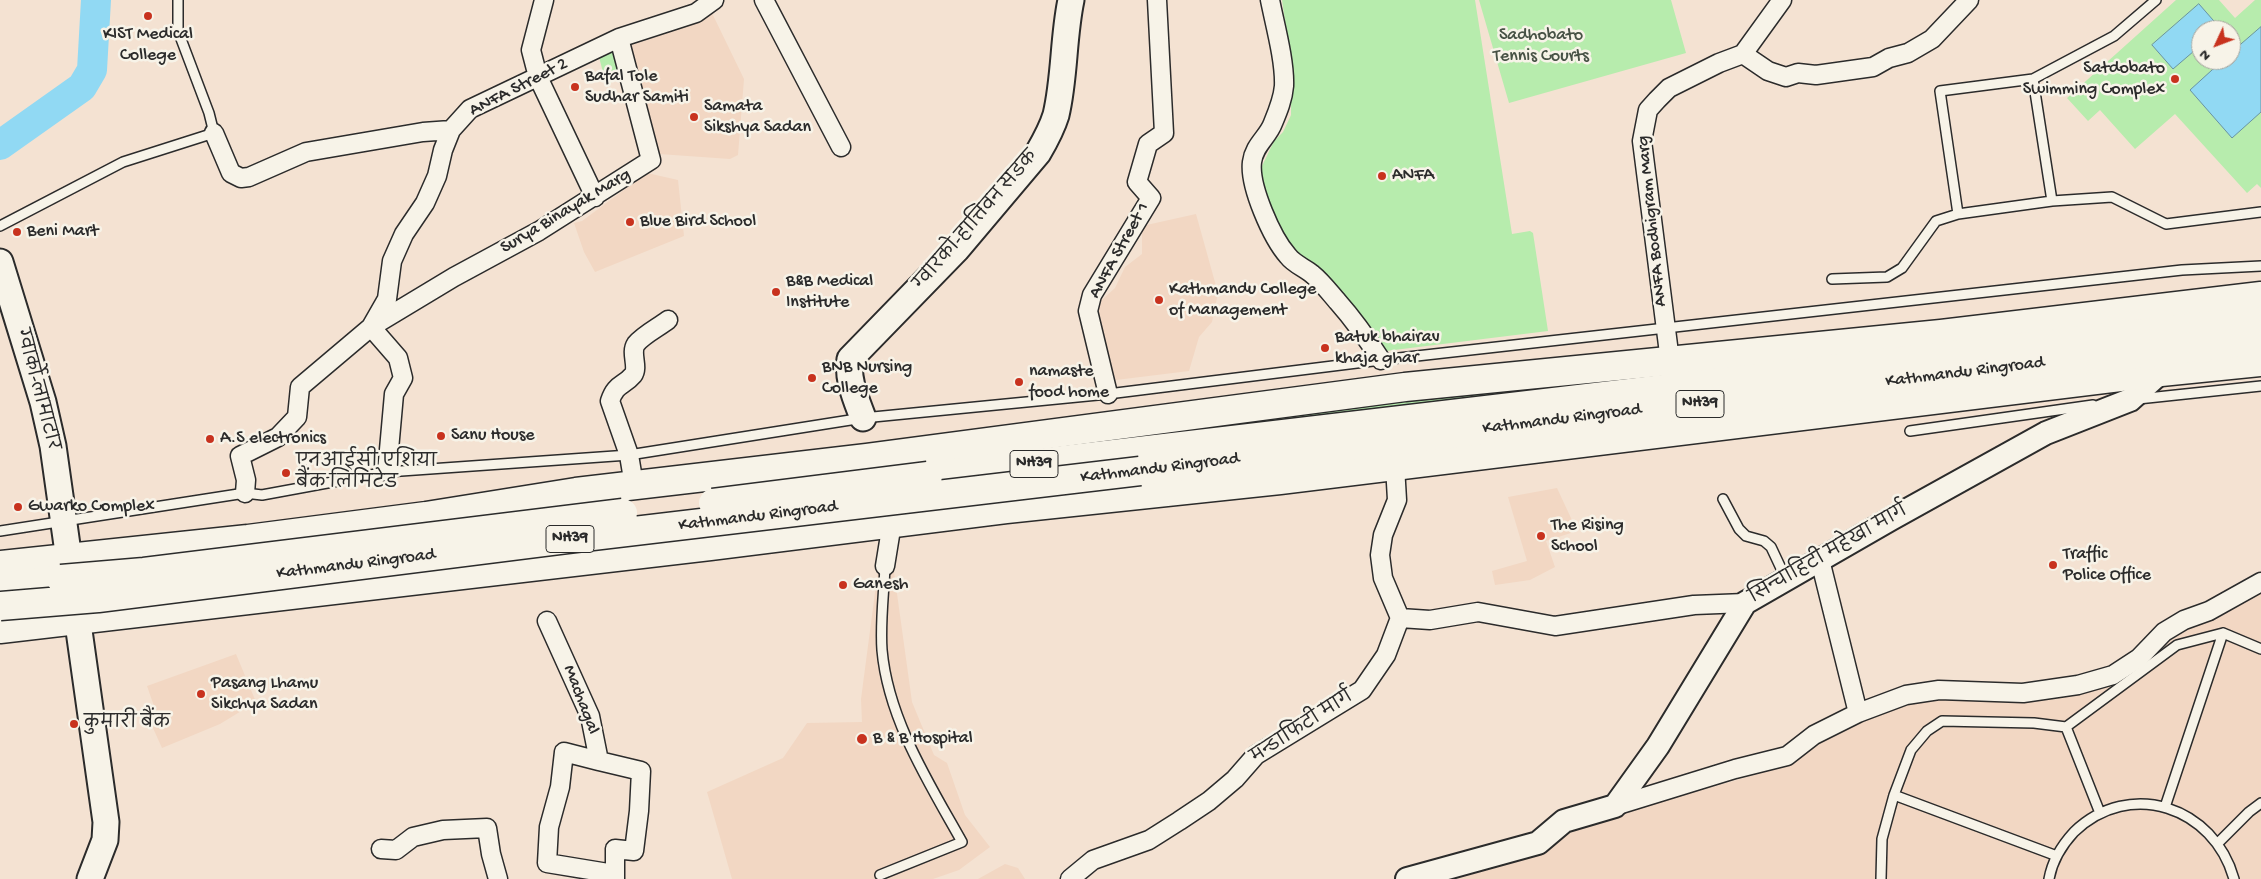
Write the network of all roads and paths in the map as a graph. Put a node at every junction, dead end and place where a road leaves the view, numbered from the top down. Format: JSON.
{"nodes":[{"id":1,"x":178,"y":0,"type":"edge"},
{"id":2,"x":544,"y":0,"type":"edge"},
{"id":3,"x":714,"y":0,"type":"edge"},
{"id":4,"x":764,"y":0,"type":"edge"},
{"id":5,"x":1071,"y":0,"type":"edge"},
{"id":6,"x":1157,"y":0,"type":"edge"},
{"id":7,"x":1270,"y":0,"type":"edge"},
{"id":8,"x":1782,"y":0,"type":"edge"},
{"id":9,"x":1969,"y":0,"type":"edge"},
{"id":10,"x":2156,"y":0,"type":"edge"},
{"id":11,"x":696,"y":7,"type":"edge"},
{"id":12,"x":619,"y":38,"type":"junction"},
{"id":13,"x":1743,"y":54,"type":"junction"},
{"id":14,"x":538,"y":77,"type":"junction"},
{"id":15,"x":2033,"y":80,"type":"junction"},
{"id":16,"x":451,"y":130,"type":"junction"},
{"id":17,"x":214,"y":134,"type":"junction"},
{"id":18,"x":841,"y":147,"type":"dead end"},
{"id":19,"x":595,"y":197,"type":"junction"},
{"id":20,"x":2052,"y":201,"type":"junction"},
{"id":21,"x":2261,"y":212,"type":"edge"},
{"id":22,"x":1958,"y":214,"type":"junction"},
{"id":23,"x":0,"y":226,"type":"edge"},
{"id":24,"x":0,"y":262,"type":"edge"},
{"id":25,"x":2261,"y":266,"type":"edge"},
{"id":26,"x":1832,"y":279,"type":"dead end"},
{"id":27,"x":2261,"y":296,"type":"edge"},
{"id":28,"x":668,"y":320,"type":"dead end"},
{"id":29,"x":2261,"y":321,"type":"edge"},
{"id":30,"x":372,"y":327,"type":"junction"},
{"id":31,"x":1664,"y":328,"type":"junction"},
{"id":32,"x":2261,"y":340,"type":"edge"},
{"id":33,"x":1381,"y":360,"type":"junction"},
{"id":34,"x":1670,"y":361,"type":"junction"},
{"id":35,"x":2261,"y":362,"type":"edge"},
{"id":36,"x":2161,"y":372,"type":"junction"},
{"id":37,"x":2261,"y":386,"type":"edge"},
{"id":38,"x":1108,"y":394,"type":"junction"},
{"id":39,"x":2130,"y":400,"type":"junction"},
{"id":40,"x":863,"y":418,"type":"junction"},
{"id":41,"x":1910,"y":431,"type":"dead end"},
{"id":42,"x":629,"y":455,"type":"junction"},
{"id":43,"x":1140,"y":461,"type":"junction"},
{"id":44,"x":1395,"y":466,"type":"junction"},
{"id":45,"x":387,"y":472,"type":"junction"},
{"id":46,"x":634,"y":485,"type":"junction"},
{"id":47,"x":245,"y":493,"type":"junction"},
{"id":48,"x":1723,"y":499,"type":"dead end"},
{"id":49,"x":62,"y":521,"type":"junction"},
{"id":50,"x":892,"y":523,"type":"junction"},
{"id":51,"x":0,"y":531,"type":"edge"},
{"id":52,"x":68,"y":560,"type":"junction"},
{"id":53,"x":1820,"y":560,"type":"junction"},
{"id":54,"x":0,"y":565,"type":"edge"},
{"id":55,"x":885,"y":566,"type":"joint"},
{"id":56,"x":1786,"y":579,"type":"junction"},
{"id":57,"x":2261,"y":582,"type":"edge"},
{"id":58,"x":0,"y":587,"type":"edge"},
{"id":59,"x":1745,"y":603,"type":"junction"},
{"id":60,"x":0,"y":606,"type":"edge"},
{"id":61,"x":1400,"y":618,"type":"junction"},
{"id":62,"x":548,"y":621,"type":"dead end"},
{"id":63,"x":77,"y":622,"type":"junction"},
{"id":64,"x":0,"y":629,"type":"edge"},
{"id":65,"x":2223,"y":633,"type":"junction"},
{"id":66,"x":2261,"y":649,"type":"edge"},
{"id":67,"x":1858,"y":713,"type":"junction"},
{"id":68,"x":2066,"y":727,"type":"junction"},
{"id":69,"x":600,"y":761,"type":"junction"},
{"id":70,"x":1894,"y":795,"type":"junction"},
{"id":71,"x":2261,"y":803,"type":"edge"},
{"id":72,"x":1615,"y":806,"type":"junction"},
{"id":73,"x":2165,"y":807,"type":"junction"},
{"id":74,"x":2100,"y":813,"type":"junction"},
{"id":75,"x":2218,"y":843,"type":"junction"},
{"id":76,"x":381,"y":849,"type":"dead end"},
{"id":77,"x":2057,"y":856,"type":"junction"},
{"id":78,"x":880,"y":875,"type":"dead end"},
{"id":79,"x":614,"y":877,"type":"edge"},
{"id":80,"x":90,"y":879,"type":"edge"},
{"id":81,"x":498,"y":879,"type":"edge"},
{"id":82,"x":1070,"y":879,"type":"edge"},
{"id":83,"x":1407,"y":879,"type":"edge"},
{"id":84,"x":1881,"y":879,"type":"edge"},
{"id":85,"x":2049,"y":879,"type":"edge"},
{"id":86,"x":2234,"y":879,"type":"edge"}],
"edges":[{"from":1,"to":17,"type":"lane"},
{"from":2,"to":14,"type":"street"},
{"from":3,"to":11,"type":"street","name":"ANFA Street 2"},
{"from":4,"to":18,"type":"street"},
{"from":5,"to":40,"type":"main road","name":"ग्वारको-हात्तिवन सडक"},
{"from":6,"to":38,"type":"street","name":"ANFA Street 1"},
{"from":7,"to":33,"type":"street"},
{"from":8,"to":13,"type":"street"},
{"from":9,"to":13,"type":"street"},
{"from":10,"to":15,"type":"lane"},
{"from":11,"to":12,"type":"street","name":"ANFA Street 2"},
{"from":12,"to":14,"type":"street","name":"ANFA Street 2"},
{"from":12,"to":19,"type":"street","name":"Surya Binayak Marg"},
{"from":13,"to":31,"type":"street","name":"ANFA Bodhigram Marg"},
{"from":14,"to":16,"type":"street","name":"ANFA Street 2"},
{"from":14,"to":19,"type":"street"},
{"from":15,"to":20,"type":"lane"},
{"from":15,"to":22,"type":"lane"},
{"from":16,"to":17,"type":"street"},
{"from":16,"to":30,"type":"street","name":"ANFA Street 2"},
{"from":17,"to":23,"type":"lane"},
{"from":19,"to":30,"type":"street","name":"Surya Binayak Marg"},
{"from":20,"to":21,"type":"lane"},
{"from":20,"to":22,"type":"lane"},
{"from":22,"to":26,"type":"lane"},
{"from":24,"to":49,"type":"main road","name":"ग्वार्को-लामाटार"},
{"from":25,"to":31,"type":"lane"},
{"from":27,"to":34,"type":"main road"},
{"from":28,"to":42,"type":"street"},
{"from":29,"to":43,"type":"main road","name":"Kathmandu Ringroad","number":"NH39"},
{"from":30,"to":45,"type":"street"},
{"from":30,"to":47,"type":"street"},
{"from":31,"to":33,"type":"lane"},
{"from":31,"to":34,"type":"street","name":"ANFA Bodhigram Marg"},
{"from":32,"to":43,"type":"main road","name":"Kathmandu Ringroad","number":"NH39"},
{"from":33,"to":38,"type":"lane"},
{"from":34,"to":46,"type":"main road"},
{"from":35,"to":36,"type":"main road"},
{"from":36,"to":39,"type":"street","name":"सिन्चाहिटी महेखा मार्ग"},
{"from":36,"to":44,"type":"main road"},
{"from":37,"to":39,"type":"lane"},
{"from":38,"to":40,"type":"lane"},
{"from":39,"to":41,"type":"lane"},
{"from":39,"to":53,"type":"street","name":"सिन्चाहिटी महेखा मार्ग"},
{"from":40,"to":42,"type":"lane"},
{"from":42,"to":45,"type":"lane"},
{"from":42,"to":46,"type":"street"},
{"from":43,"to":58,"type":"main road","name":"Kathmandu Ringroad","number":"NH39","bridge":true},
{"from":43,"to":60,"type":"main road","name":"Kathmandu Ringroad","number":"NH39","bridge":true},
{"from":44,"to":50,"type":"main road"},
{"from":44,"to":61,"type":"street"},
{"from":45,"to":47,"type":"lane"},
{"from":46,"to":52,"type":"main road"},
{"from":47,"to":49,"type":"lane"},
{"from":48,"to":56,"type":"lane"},
{"from":49,"to":51,"type":"lane"},
{"from":49,"to":52,"type":"main road","name":"ग्वार्को-लामाटार"},
{"from":50,"to":55,"type":"street"},
{"from":50,"to":63,"type":"main road"},
{"from":52,"to":54,"type":"main road"},
{"from":52,"to":63,"type":"main road","name":"ग्वार्को-लामाटार"},
{"from":53,"to":56,"type":"street","name":"सिन्चाहिटी महेखा मार्ग"},
{"from":53,"to":67,"type":"street"},
{"from":55,"to":78,"type":"lane"},
{"from":56,"to":59,"type":"street","name":"सिन्चाहिटी महेखा मार्ग"},
{"from":57,"to":67,"type":"street"},
{"from":59,"to":61,"type":"street"},
{"from":59,"to":72,"type":"street","name":"सिन्चाहिटी महेखा मार्ग"},
{"from":61,"to":82,"type":"street","name":"मन्डाफिटी मार्ग"},
{"from":62,"to":69,"type":"street","name":"Machagal"},
{"from":63,"to":64,"type":"main road"},
{"from":63,"to":80,"type":"main road","name":"ग्वार्को-लामाटार"},
{"from":65,"to":66,"type":"lane"},
{"from":65,"to":68,"type":"lane"},
{"from":65,"to":73,"type":"lane"},
{"from":67,"to":72,"type":"street"},
{"from":68,"to":70,"type":"lane"},
{"from":68,"to":74,"type":"lane"},
{"from":69,"to":79,"type":"street"},
{"from":69,"to":79,"type":"street"},
{"from":70,"to":77,"type":"lane"},
{"from":70,"to":84,"type":"lane"},
{"from":71,"to":75,"type":"lane"},
{"from":72,"to":83,"type":"street"},
{"from":73,"to":74,"type":"lane"},
{"from":73,"to":75,"type":"lane"},
{"from":74,"to":77,"type":"lane"},
{"from":75,"to":86,"type":"lane"},
{"from":76,"to":81,"type":"street"},
{"from":77,"to":85,"type":"lane"}]}
